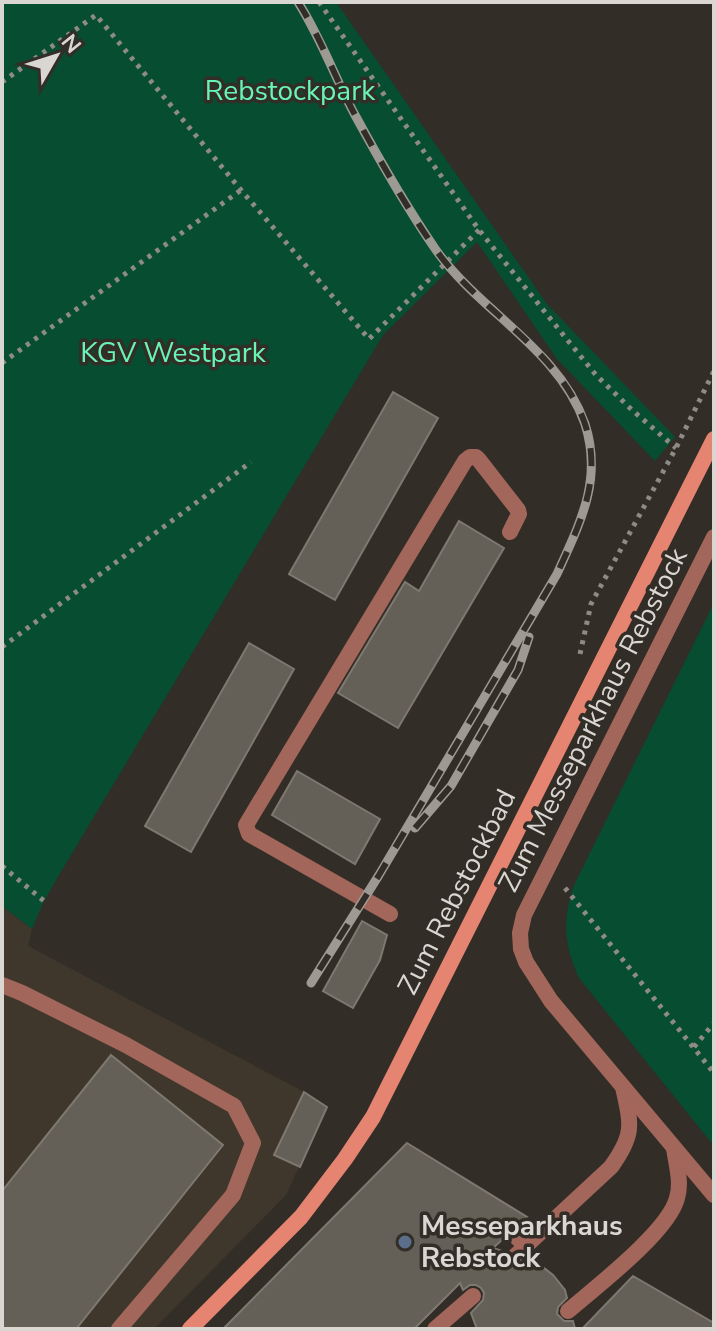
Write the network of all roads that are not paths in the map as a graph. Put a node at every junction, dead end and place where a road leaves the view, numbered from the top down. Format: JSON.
{"nodes":[{"id":1,"x":714,"y":439,"type":"edge"},
{"id":2,"x":510,"y":532,"type":"dead end"},
{"id":3,"x":714,"y":537,"type":"edge"},
{"id":4,"x":390,"y":914,"type":"dead end"},
{"id":5,"x":2,"y":985,"type":"edge"},
{"id":6,"x":623,"y":1087,"type":"junction"},
{"id":7,"x":674,"y":1148,"type":"junction"},
{"id":8,"x":714,"y":1195,"type":"edge"},
{"id":9,"x":511,"y":1232,"type":"dead end"},
{"id":10,"x":473,"y":1296,"type":"dead end"},
{"id":11,"x":568,"y":1311,"type":"dead end"},
{"id":12,"x":119,"y":1329,"type":"edge"},
{"id":13,"x":190,"y":1329,"type":"edge"},
{"id":14,"x":435,"y":1329,"type":"edge"}],
"edges":[{"from":1,"to":13,"type":"main road","name":"Zum Rebstockbad"},
{"from":2,"to":4,"type":"street"},
{"from":3,"to":6,"type":"street","name":"Zum Messeparkhaus Rebstock"},
{"from":5,"to":12,"type":"street"},
{"from":6,"to":7,"type":"street","name":"Zum Messeparkhaus Rebstock"},
{"from":6,"to":9,"type":"street"},
{"from":7,"to":8,"type":"street","name":"Zum Messeparkhaus Rebstock"},
{"from":7,"to":11,"type":"street"},
{"from":10,"to":14,"type":"street"}]}
